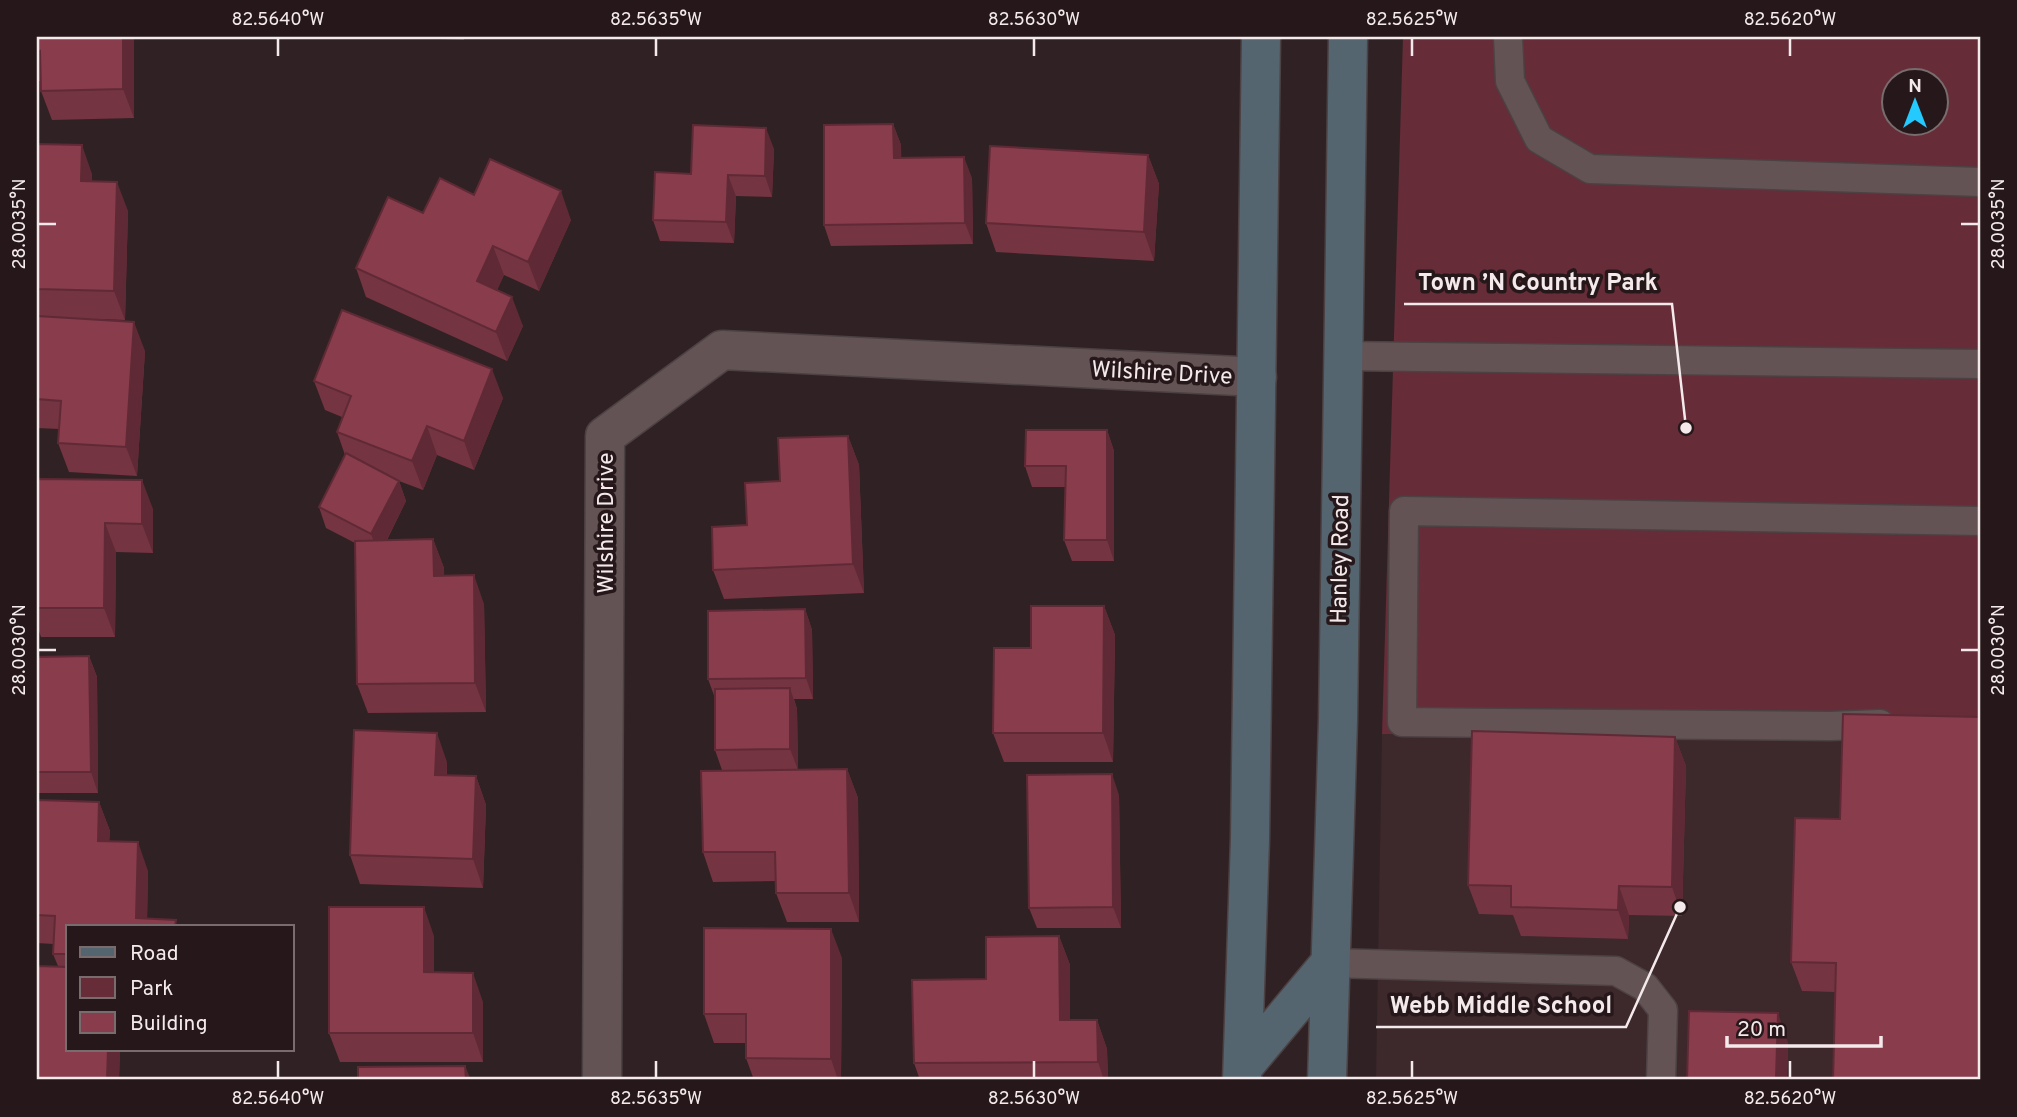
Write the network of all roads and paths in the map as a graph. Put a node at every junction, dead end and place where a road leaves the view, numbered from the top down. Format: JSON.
{"nodes":[{"id":1,"x":1261,"y":37,"type":"edge"},
{"id":2,"x":1348,"y":37,"type":"edge"},
{"id":3,"x":1508,"y":37,"type":"edge"},
{"id":4,"x":1980,"y":182,"type":"edge"},
{"id":5,"x":1343,"y":356,"type":"junction"},
{"id":6,"x":1980,"y":364,"type":"edge"},
{"id":7,"x":1257,"y":377,"type":"junction"},
{"id":8,"x":1980,"y":521,"type":"edge"},
{"id":9,"x":1911,"y":723,"type":"edge"},
{"id":10,"x":1330,"y":963,"type":"junction"},
{"id":11,"x":1242,"y":1074,"type":"edge"},
{"id":12,"x":602,"y":1080,"type":"edge"},
{"id":13,"x":1327,"y":1080,"type":"edge"},
{"id":14,"x":1661,"y":1080,"type":"edge"}],
"edges":[{"from":1,"to":7,"type":"main road"},
{"from":2,"to":5,"type":"main road","name":"Hanley Road"},
{"from":3,"to":4,"type":"lane"},
{"from":5,"to":6,"type":"lane"},
{"from":5,"to":10,"type":"main road","name":"Hanley Road"},
{"from":7,"to":11,"type":"main road"},
{"from":7,"to":12,"type":"street","name":"Wilshire Drive"},
{"from":8,"to":9,"type":"lane"},
{"from":10,"to":11,"type":"main road"},
{"from":10,"to":13,"type":"main road","name":"Hanley Road"},
{"from":10,"to":14,"type":"lane"}]}
